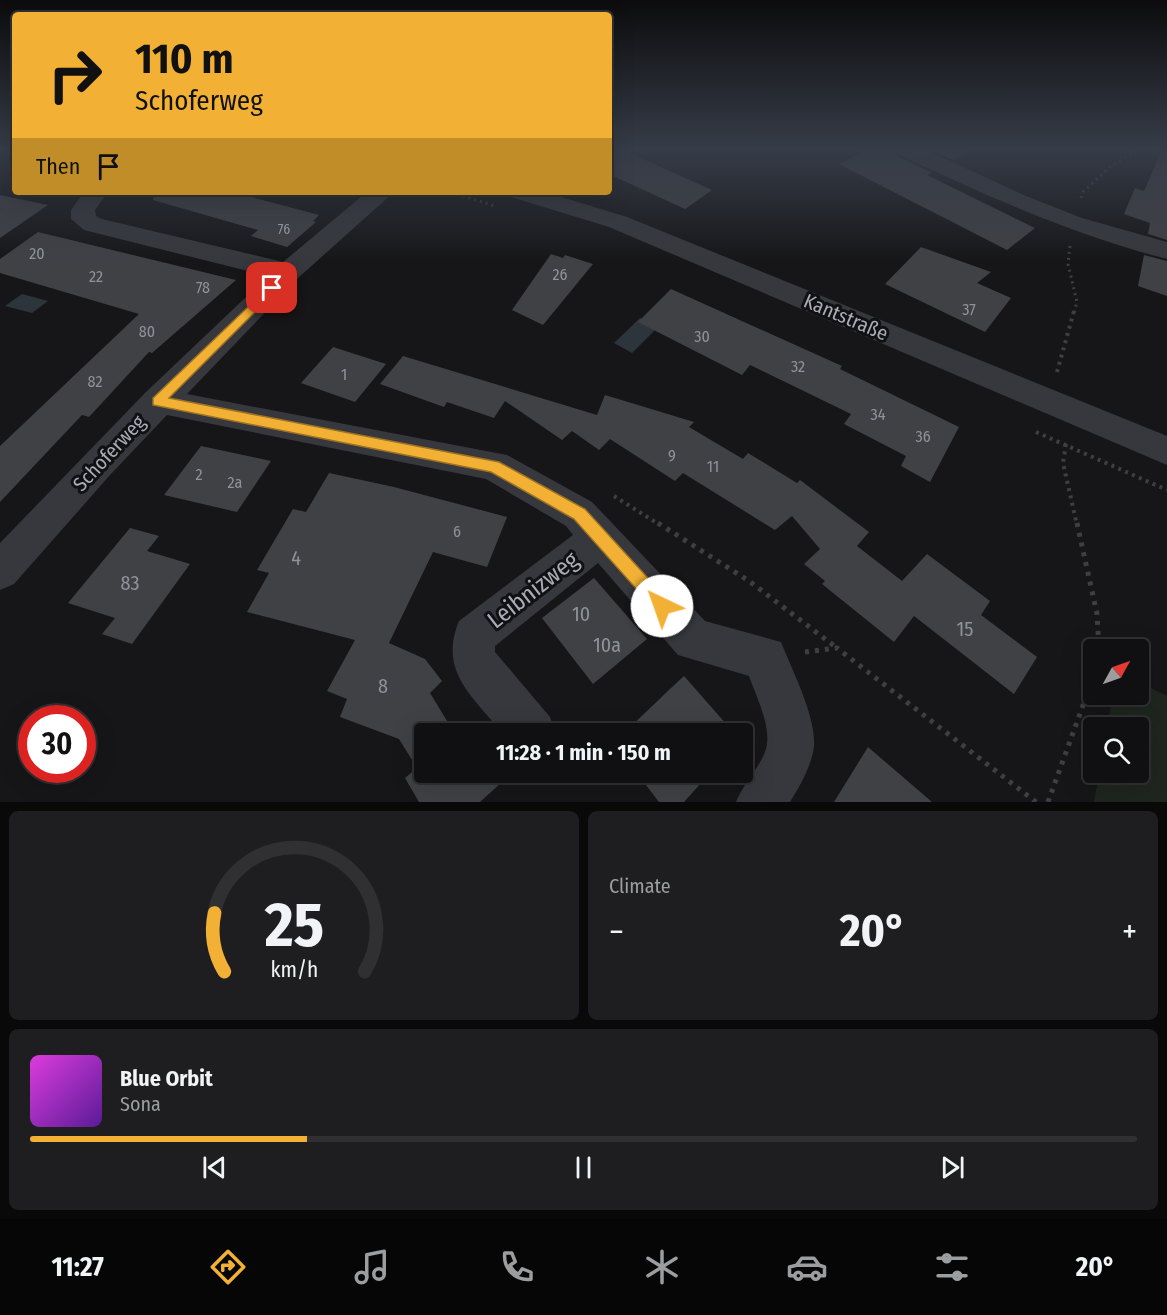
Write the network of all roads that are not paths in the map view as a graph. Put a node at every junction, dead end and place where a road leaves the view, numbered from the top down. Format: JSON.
{"nodes":[{"id":1,"x":988,"y":187,"type":"edge"},
{"id":2,"x":94,"y":195,"type":"edge"},
{"id":3,"x":378,"y":195,"type":"edge"},
{"id":4,"x":530,"y":195,"type":"edge"},
{"id":5,"x":1167,"y":251,"type":"edge"},
{"id":6,"x":288,"y":272,"type":"junction"},
{"id":7,"x":158,"y":401,"type":"junction"},
{"id":8,"x":1167,"y":451,"type":"edge"},
{"id":9,"x":600,"y":537,"type":"junction"},
{"id":10,"x":0,"y":572,"type":"edge"},
{"id":11,"x":524,"y":723,"type":"edge"},
{"id":12,"x":760,"y":802,"type":"edge"}],
"edges":[{"from":1,"to":5,"type":"street"},
{"from":2,"to":6,"type":"street"},
{"from":3,"to":6,"type":"street","name":"Schoferweg"},
{"from":4,"to":8,"type":"street","name":"Kantstraße"},
{"from":6,"to":7,"type":"street","name":"Schoferweg"},
{"from":7,"to":9,"type":"street"},
{"from":7,"to":10,"type":"street","name":"Schoferweg"},
{"from":9,"to":11,"type":"street","name":"Leibnizweg"},
{"from":9,"to":12,"type":"street"}]}
